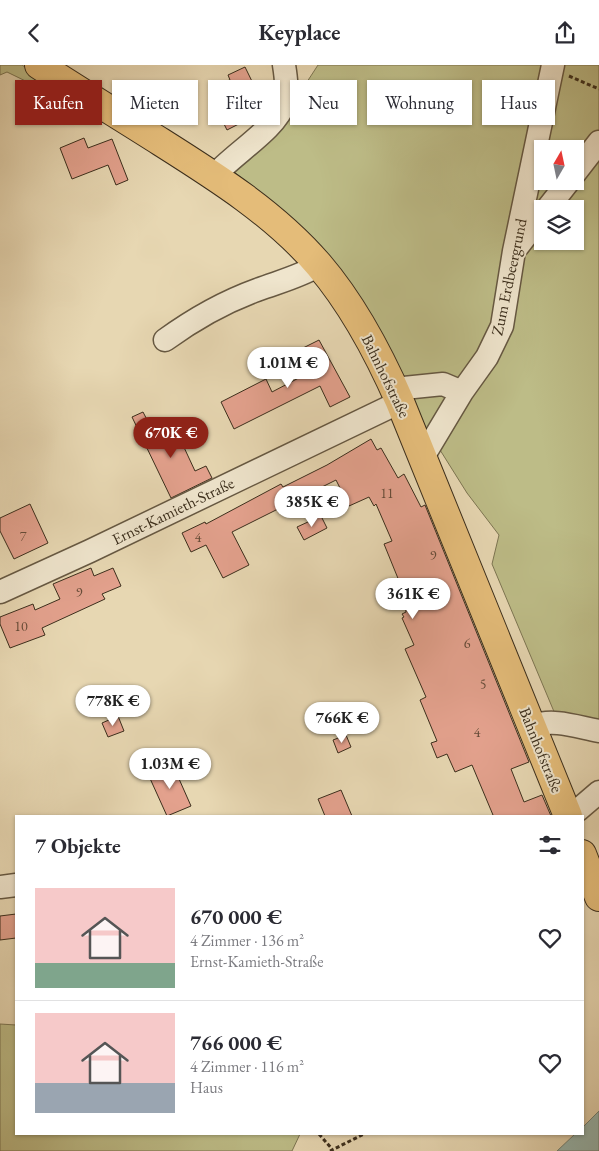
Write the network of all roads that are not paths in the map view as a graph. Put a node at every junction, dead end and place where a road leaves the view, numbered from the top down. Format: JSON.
{"nodes":[{"id":1,"x":39,"y":65,"type":"edge"},
{"id":2,"x":284,"y":65,"type":"edge"},
{"id":3,"x":553,"y":67,"type":"edge"},
{"id":4,"x":599,"y":143,"type":"edge"},
{"id":5,"x":584,"y":162,"type":"edge"},
{"id":6,"x":214,"y":176,"type":"junction"},
{"id":7,"x":562,"y":190,"type":"edge"},
{"id":8,"x":554,"y":200,"type":"edge"},
{"id":9,"x":534,"y":225,"type":"edge"},
{"id":10,"x":514,"y":251,"type":"junction"},
{"id":11,"x":319,"y":265,"type":"junction"},
{"id":12,"x":165,"y":341,"type":"dead end"},
{"id":13,"x":462,"y":392,"type":"junction"},
{"id":14,"x":397,"y":396,"type":"junction"},
{"id":15,"x":423,"y":457,"type":"junction"},
{"id":16,"x":0,"y":592,"type":"edge"},
{"id":17,"x":532,"y":726,"type":"junction"},
{"id":18,"x":599,"y":731,"type":"edge"},
{"id":19,"x":599,"y":792,"type":"edge"},
{"id":20,"x":567,"y":815,"type":"edge"},
{"id":21,"x":584,"y":859,"type":"edge"},
{"id":22,"x":15,"y":885,"type":"edge"},
{"id":23,"x":0,"y":887,"type":"edge"},
{"id":24,"x":599,"y":897,"type":"edge"}],
"edges":[{"from":1,"to":6,"type":"main road","name":"Bahnhofstraße"},
{"from":2,"to":6,"type":"street"},
{"from":3,"to":10,"type":"street","name":"Zum Erdbeergrund"},
{"from":4,"to":5,"type":"street"},
{"from":6,"to":11,"type":"main road","name":"Bahnhofstraße"},
{"from":7,"to":8,"type":"street"},
{"from":9,"to":10,"type":"street"},
{"from":10,"to":13,"type":"street","name":"Zum Erdbeergrund"},
{"from":11,"to":12,"type":"street"},
{"from":11,"to":14,"type":"main road","name":"Bahnhofstraße"},
{"from":13,"to":14,"type":"street"},
{"from":13,"to":15,"type":"street","name":"Zum Erdbeergrund"},
{"from":14,"to":15,"type":"main road","name":"Bahnhofstraße"},
{"from":14,"to":16,"type":"street","name":"Ernst-Kamieth-Straße"},
{"from":15,"to":17,"type":"main road","name":"Bahnhofstraße"},
{"from":17,"to":18,"type":"street"},
{"from":17,"to":20,"type":"main road","name":"Bahnhofstraße"},
{"from":19,"to":20,"type":"street"},
{"from":21,"to":24,"type":"main road"},
{"from":22,"to":23,"type":"street"}]}
